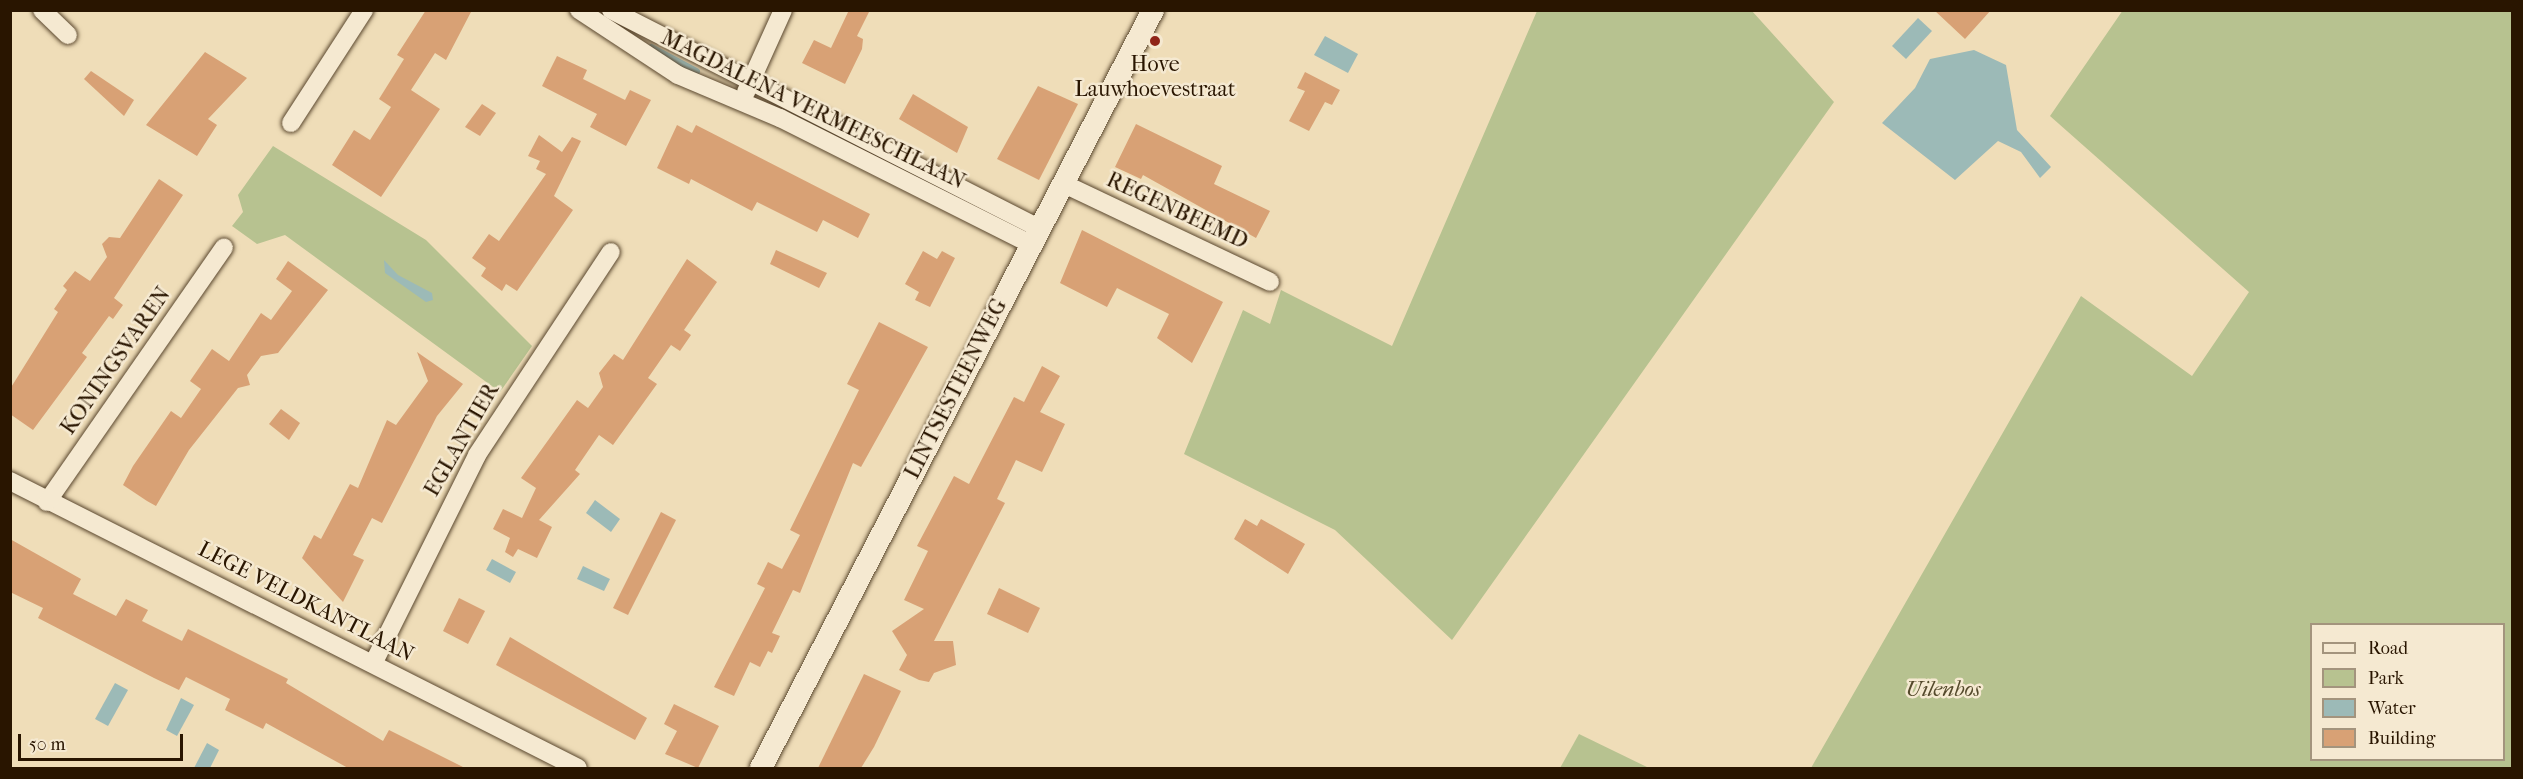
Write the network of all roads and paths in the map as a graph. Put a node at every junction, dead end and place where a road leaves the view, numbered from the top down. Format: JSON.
{"nodes":[{"id":1,"x":42,"y":10,"type":"edge"},
{"id":2,"x":364,"y":10,"type":"edge"},
{"id":3,"x":579,"y":10,"type":"edge"},
{"id":4,"x":611,"y":10,"type":"edge"},
{"id":5,"x":783,"y":10,"type":"edge"},
{"id":6,"x":1153,"y":10,"type":"edge"},
{"id":7,"x":68,"y":35,"type":"dead end"},
{"id":8,"x":751,"y":80,"type":"junction"},
{"id":9,"x":742,"y":102,"type":"junction"},
{"id":10,"x":291,"y":123,"type":"dead end"},
{"id":11,"x":1064,"y":184,"type":"junction"},
{"id":12,"x":1035,"y":236,"type":"junction"},
{"id":13,"x":224,"y":247,"type":"dead end"},
{"id":14,"x":611,"y":252,"type":"dead end"},
{"id":15,"x":1270,"y":282,"type":"dead end"},
{"id":16,"x":10,"y":482,"type":"edge"},
{"id":17,"x":47,"y":502,"type":"junction"},
{"id":18,"x":374,"y":662,"type":"junction"},
{"id":19,"x":578,"y":768,"type":"edge"},
{"id":20,"x":760,"y":768,"type":"edge"}],
"edges":[{"from":1,"to":7,"type":"street"},
{"from":2,"to":10,"type":"street"},
{"from":3,"to":9,"type":"street","name":"MAGDALENA VERMEESCHLAAN"},
{"from":4,"to":8,"type":"street","name":"MAGDALENA VERMEESCHLAAN"},
{"from":5,"to":8,"type":"street"},
{"from":6,"to":11,"type":"street","name":"LINTSESTEENWEG"},
{"from":8,"to":9,"type":"street"},
{"from":8,"to":12,"type":"street","name":"MAGDALENA VERMEESCHLAAN"},
{"from":9,"to":12,"type":"street","name":"MAGDALENA VERMEESCHLAAN"},
{"from":11,"to":12,"type":"street","name":"LINTSESTEENWEG"},
{"from":11,"to":15,"type":"street","name":"REGENBEEMD"},
{"from":12,"to":20,"type":"street","name":"LINTSESTEENWEG"},
{"from":13,"to":17,"type":"street","name":"KONINGSVAREN"},
{"from":14,"to":18,"type":"street","name":"EGLANTIER"},
{"from":16,"to":17,"type":"street","name":"LEGE VELDKANTLAAN"},
{"from":17,"to":18,"type":"street","name":"LEGE VELDKANTLAAN"},
{"from":18,"to":19,"type":"street","name":"LEGE VELDKANTLAAN"}]}
